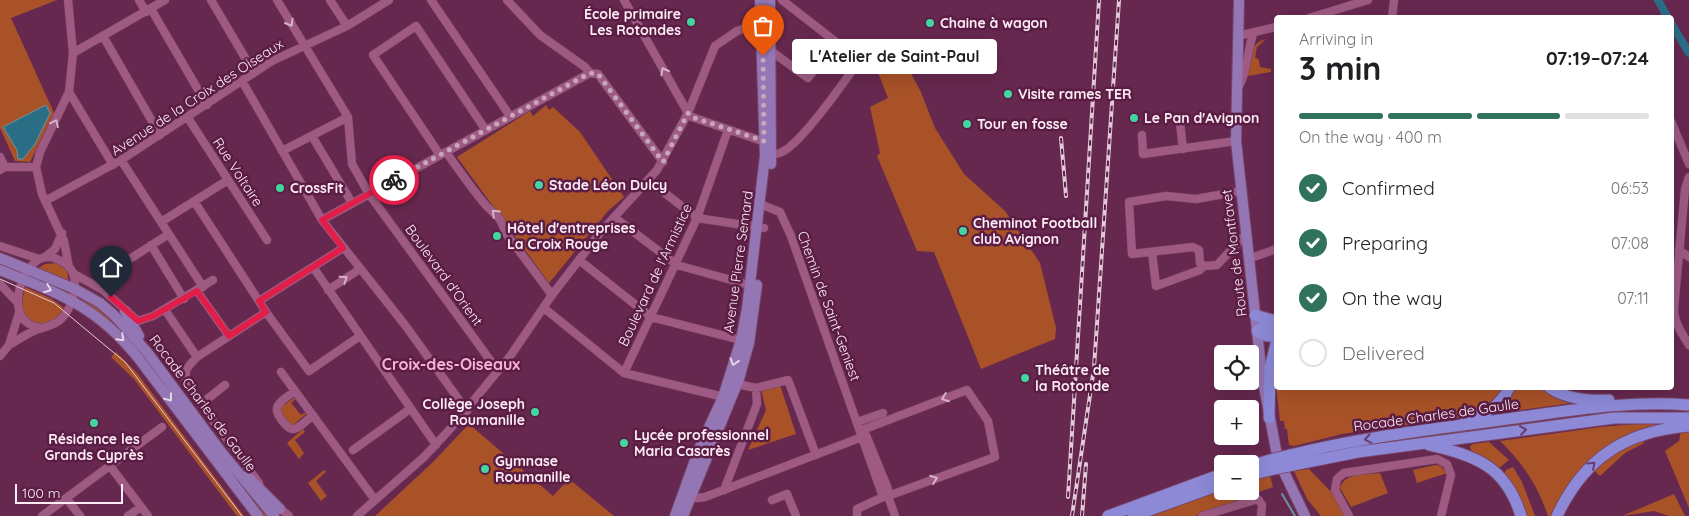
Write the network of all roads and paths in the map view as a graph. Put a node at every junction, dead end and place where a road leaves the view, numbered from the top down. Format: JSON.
{"nodes":[{"id":1,"x":68,"y":0,"type":"edge"},
{"id":2,"x":139,"y":0,"type":"edge"},
{"id":3,"x":165,"y":0,"type":"edge"},
{"id":4,"x":211,"y":0,"type":"edge"},
{"id":5,"x":277,"y":0,"type":"edge"},
{"id":6,"x":330,"y":0,"type":"edge"},
{"id":7,"x":389,"y":0,"type":"edge"},
{"id":8,"x":431,"y":0,"type":"edge"},
{"id":9,"x":507,"y":0,"type":"edge"},
{"id":10,"x":624,"y":0,"type":"edge"},
{"id":11,"x":760,"y":0,"type":"edge"},
{"id":12,"x":770,"y":0,"type":"edge"},
{"id":13,"x":782,"y":0,"type":"edge"},
{"id":14,"x":1239,"y":0,"type":"edge"},
{"id":15,"x":1368,"y":0,"type":"edge"},
{"id":16,"x":1394,"y":0,"type":"edge"},
{"id":17,"x":148,"y":10,"type":"junction"},
{"id":18,"x":1319,"y":15,"type":"edge"},
{"id":19,"x":1392,"y":15,"type":"edge"},
{"id":20,"x":766,"y":20,"type":"junction"},
{"id":21,"x":347,"y":26,"type":"junction"},
{"id":22,"x":1274,"y":28,"type":"edge"},
{"id":23,"x":1253,"y":34,"type":"junction"},
{"id":24,"x":103,"y":36,"type":"junction"},
{"id":25,"x":1238,"y":36,"type":"junction"},
{"id":26,"x":304,"y":45,"type":"junction"},
{"id":27,"x":771,"y":52,"type":"junction"},
{"id":28,"x":73,"y":53,"type":"junction"},
{"id":29,"x":861,"y":58,"type":"dead end"},
{"id":30,"x":254,"y":73,"type":"junction"},
{"id":31,"x":590,"y":73,"type":"junction"},
{"id":32,"x":242,"y":81,"type":"junction"},
{"id":33,"x":1237,"y":90,"type":"junction"},
{"id":34,"x":69,"y":92,"type":"junction"},
{"id":35,"x":207,"y":105,"type":"junction"},
{"id":36,"x":688,"y":113,"type":"junction"},
{"id":37,"x":510,"y":116,"type":"junction"},
{"id":38,"x":348,"y":117,"type":"junction"},
{"id":39,"x":188,"y":118,"type":"junction"},
{"id":40,"x":1180,"y":123,"type":"dead end"},
{"id":41,"x":1674,"y":128,"type":"edge"},
{"id":42,"x":485,"y":129,"type":"junction"},
{"id":43,"x":728,"y":130,"type":"junction"},
{"id":44,"x":160,"y":135,"type":"junction"},
{"id":45,"x":1142,"y":135,"type":"dead end"},
{"id":46,"x":312,"y":136,"type":"junction"},
{"id":47,"x":1236,"y":140,"type":"junction"},
{"id":48,"x":768,"y":143,"type":"junction"},
{"id":49,"x":1183,"y":149,"type":"junction"},
{"id":50,"x":282,"y":151,"type":"junction"},
{"id":51,"x":443,"y":153,"type":"junction"},
{"id":52,"x":768,"y":155,"type":"junction"},
{"id":53,"x":0,"y":157,"type":"edge"},
{"id":54,"x":121,"y":160,"type":"junction"},
{"id":55,"x":663,"y":162,"type":"junction"},
{"id":56,"x":1689,"y":164,"type":"edge"},
{"id":57,"x":113,"y":165,"type":"junction"},
{"id":58,"x":36,"y":167,"type":"junction"},
{"id":59,"x":3,"y":169,"type":"edge"},
{"id":60,"x":1689,"y":177,"type":"edge"},
{"id":61,"x":228,"y":180,"type":"junction"},
{"id":62,"x":648,"y":180,"type":"junction"},
{"id":63,"x":1241,"y":191,"type":"junction"},
{"id":64,"x":369,"y":194,"type":"junction"},
{"id":65,"x":45,"y":201,"type":"junction"},
{"id":66,"x":194,"y":201,"type":"junction"},
{"id":67,"x":352,"y":203,"type":"junction"},
{"id":68,"x":763,"y":204,"type":"junction"},
{"id":69,"x":614,"y":216,"type":"junction"},
{"id":70,"x":697,"y":218,"type":"junction"},
{"id":71,"x":322,"y":220,"type":"junction"},
{"id":72,"x":161,"y":222,"type":"junction"},
{"id":73,"x":761,"y":227,"type":"junction"},
{"id":74,"x":62,"y":233,"type":"junction"},
{"id":75,"x":169,"y":234,"type":"junction"},
{"id":76,"x":1246,"y":234,"type":"junction"},
{"id":77,"x":266,"y":240,"type":"dead end"},
{"id":78,"x":0,"y":246,"type":"edge"},
{"id":79,"x":151,"y":246,"type":"junction"},
{"id":80,"x":343,"y":248,"type":"junction"},
{"id":81,"x":1274,"y":250,"type":"edge"},
{"id":82,"x":1679,"y":250,"type":"junction"},
{"id":83,"x":1152,"y":252,"type":"junction"},
{"id":84,"x":0,"y":258,"type":"edge"},
{"id":85,"x":42,"y":258,"type":"junction"},
{"id":86,"x":1689,"y":258,"type":"edge"},
{"id":87,"x":1248,"y":259,"type":"junction"},
{"id":88,"x":579,"y":260,"type":"junction"},
{"id":89,"x":125,"y":262,"type":"dead end"},
{"id":90,"x":677,"y":265,"type":"junction"},
{"id":91,"x":1204,"y":266,"type":"junction"},
{"id":92,"x":69,"y":267,"type":"junction"},
{"id":93,"x":313,"y":267,"type":"junction"},
{"id":94,"x":360,"y":269,"type":"junction"},
{"id":95,"x":0,"y":270,"type":"edge"},
{"id":96,"x":74,"y":274,"type":"junction"},
{"id":97,"x":27,"y":275,"type":"junction"},
{"id":98,"x":213,"y":280,"type":"dead end"},
{"id":99,"x":0,"y":284,"type":"edge"},
{"id":100,"x":754,"y":286,"type":"junction"},
{"id":101,"x":200,"y":289,"type":"junction"},
{"id":102,"x":328,"y":290,"type":"junction"},
{"id":103,"x":73,"y":294,"type":"junction"},
{"id":104,"x":552,"y":295,"type":"junction"},
{"id":105,"x":184,"y":299,"type":"junction"},
{"id":106,"x":259,"y":301,"type":"junction"},
{"id":107,"x":17,"y":302,"type":"junction"},
{"id":108,"x":544,"y":308,"type":"junction"},
{"id":109,"x":165,"y":310,"type":"junction"},
{"id":110,"x":125,"y":311,"type":"junction"},
{"id":111,"x":266,"y":312,"type":"junction"},
{"id":112,"x":19,"y":313,"type":"junction"},
{"id":113,"x":1255,"y":315,"type":"junction"},
{"id":114,"x":651,"y":317,"type":"junction"},
{"id":115,"x":1274,"y":322,"type":"edge"},
{"id":116,"x":1274,"y":324,"type":"edge"},
{"id":117,"x":40,"y":328,"type":"junction"},
{"id":118,"x":1258,"y":331,"type":"junction"},
{"id":119,"x":229,"y":336,"type":"junction"},
{"id":120,"x":360,"y":336,"type":"junction"},
{"id":121,"x":1274,"y":336,"type":"edge"},
{"id":122,"x":741,"y":340,"type":"junction"},
{"id":123,"x":9,"y":345,"type":"junction"},
{"id":124,"x":1689,"y":345,"type":"edge"},
{"id":125,"x":1274,"y":351,"type":"edge"},
{"id":126,"x":147,"y":352,"type":"junction"},
{"id":127,"x":0,"y":356,"type":"edge"},
{"id":128,"x":197,"y":357,"type":"junction"},
{"id":129,"x":498,"y":371,"type":"junction"},
{"id":130,"x":281,"y":372,"type":"dead end"},
{"id":131,"x":624,"y":373,"type":"junction"},
{"id":132,"x":225,"y":384,"type":"dead end"},
{"id":133,"x":737,"y":384,"type":"junction"},
{"id":134,"x":756,"y":388,"type":"junction"},
{"id":135,"x":1507,"y":390,"type":"edge"},
{"id":136,"x":1554,"y":390,"type":"edge"},
{"id":137,"x":295,"y":391,"type":"junction"},
{"id":138,"x":727,"y":398,"type":"junction"},
{"id":139,"x":1670,"y":403,"type":"junction"},
{"id":140,"x":201,"y":404,"type":"junction"},
{"id":141,"x":1689,"y":404,"type":"edge"},
{"id":142,"x":410,"y":409,"type":"junction"},
{"id":143,"x":466,"y":411,"type":"junction"},
{"id":144,"x":883,"y":413,"type":"dead end"},
{"id":145,"x":314,"y":415,"type":"junction"},
{"id":146,"x":1269,"y":418,"type":"junction"},
{"id":147,"x":1689,"y":418,"type":"edge"},
{"id":148,"x":1689,"y":426,"type":"edge"},
{"id":149,"x":162,"y":427,"type":"dead end"},
{"id":150,"x":1433,"y":428,"type":"junction"},
{"id":151,"x":860,"y":430,"type":"junction"},
{"id":152,"x":1420,"y":443,"type":"junction"},
{"id":153,"x":436,"y":445,"type":"junction"},
{"id":154,"x":353,"y":450,"type":"dead end"},
{"id":155,"x":816,"y":455,"type":"junction"},
{"id":156,"x":1291,"y":460,"type":"junction"},
{"id":157,"x":1272,"y":465,"type":"junction"},
{"id":158,"x":110,"y":466,"type":"junction"},
{"id":159,"x":1259,"y":466,"type":"edge"},
{"id":160,"x":1259,"y":471,"type":"edge"},
{"id":161,"x":1214,"y":477,"type":"edge"},
{"id":162,"x":1214,"y":487,"type":"edge"},
{"id":163,"x":724,"y":490,"type":"junction"},
{"id":164,"x":686,"y":497,"type":"junction"},
{"id":165,"x":886,"y":497,"type":"junction"},
{"id":166,"x":66,"y":498,"type":"junction"},
{"id":167,"x":1297,"y":498,"type":"junction"},
{"id":168,"x":375,"y":500,"type":"junction"},
{"id":169,"x":772,"y":500,"type":"dead end"},
{"id":170,"x":141,"y":507,"type":"junction"},
{"id":171,"x":277,"y":512,"type":"edge"},
{"id":172,"x":257,"y":515,"type":"edge"},
{"id":173,"x":1110,"y":515,"type":"edge"},
{"id":174,"x":42,"y":516,"type":"edge"},
{"id":175,"x":80,"y":516,"type":"edge"},
{"id":176,"x":128,"y":516,"type":"edge"},
{"id":177,"x":148,"y":516,"type":"edge"},
{"id":178,"x":289,"y":516,"type":"edge"},
{"id":179,"x":356,"y":516,"type":"edge"},
{"id":180,"x":675,"y":516,"type":"edge"},
{"id":181,"x":683,"y":516,"type":"edge"},
{"id":182,"x":796,"y":516,"type":"edge"},
{"id":183,"x":857,"y":516,"type":"edge"},
{"id":184,"x":895,"y":516,"type":"edge"},
{"id":185,"x":1133,"y":516,"type":"edge"},
{"id":186,"x":1202,"y":516,"type":"edge"},
{"id":187,"x":1261,"y":516,"type":"edge"},
{"id":188,"x":1305,"y":516,"type":"edge"},
{"id":189,"x":1312,"y":516,"type":"edge"},
{"id":190,"x":1350,"y":516,"type":"edge"},
{"id":191,"x":1441,"y":516,"type":"edge"},
{"id":192,"x":1522,"y":516,"type":"edge"},
{"id":193,"x":1557,"y":516,"type":"edge"}],
"edges":[{"from":1,"to":28,"type":"street"},
{"from":2,"to":17,"type":"street"},
{"from":3,"to":17,"type":"street"},
{"from":4,"to":30,"type":"street"},
{"from":5,"to":26,"type":"street","one_way":true},
{"from":6,"to":21,"type":"street"},
{"from":7,"to":21,"type":"street","name":"Avenue de la Croix des Oiseaux"},
{"from":8,"to":37,"type":"street"},
{"from":9,"to":31,"type":"street"},
{"from":36,"to":10,"type":"street","one_way":true},
{"from":11,"to":20,"type":"main road","name":"Avenue Pierre Semard"},
{"from":12,"to":20,"type":"main road","name":"Avenue Pierre Semard"},
{"from":13,"to":27,"type":"street"},
{"from":14,"to":25,"type":"main road","name":"Route de Montfavet"},
{"from":15,"to":18,"type":"street"},
{"from":16,"to":19,"type":"street"},
{"from":17,"to":24,"type":"street"},
{"from":17,"to":35,"type":"street"},
{"from":20,"to":27,"type":"main road","name":"Avenue Pierre Semard"},
{"from":20,"to":36,"type":"street"},
{"from":20,"to":48,"type":"main road","name":"Avenue Pierre Semard"},
{"from":21,"to":26,"type":"street","name":"Avenue de la Croix des Oiseaux"},
{"from":22,"to":23,"type":"street"},
{"from":23,"to":25,"type":"street"},
{"from":23,"to":33,"type":"street"},
{"from":24,"to":28,"type":"street"},
{"from":24,"to":44,"type":"street"},
{"from":25,"to":33,"type":"main road","name":"Route de Montfavet"},
{"from":26,"to":30,"type":"street","name":"Avenue de la Croix des Oiseaux"},
{"from":26,"to":38,"type":"street"},
{"from":27,"to":48,"type":"main road","name":"Avenue Pierre Semard"},
{"from":28,"to":34,"type":"street"},
{"from":29,"to":52,"type":"street"},
{"from":30,"to":32,"type":"street","name":"Avenue de la Croix des Oiseaux"},
{"from":31,"to":37,"type":"street"},
{"from":31,"to":55,"type":"street"},
{"from":32,"to":35,"type":"street","name":"Avenue de la Croix des Oiseaux"},
{"from":32,"to":50,"type":"street"},
{"from":33,"to":47,"type":"main road","name":"Route de Montfavet"},
{"from":34,"to":57,"type":"street"},
{"from":58,"to":34,"type":"street","one_way":true},
{"from":35,"to":39,"type":"street","name":"Avenue de la Croix des Oiseaux"},
{"from":36,"to":43,"type":"street"},
{"from":36,"to":55,"type":"street"},
{"from":37,"to":42,"type":"street"},
{"from":38,"to":46,"type":"street"},
{"from":38,"to":64,"type":"street","name":"Boulevard d'Orient"},
{"from":39,"to":44,"type":"street","name":"Avenue de la Croix des Oiseaux"},
{"from":39,"to":61,"type":"street","name":"Rue Voltaire"},
{"from":40,"to":49,"type":"street"},
{"from":41,"to":56,"type":"street"},
{"from":42,"to":51,"type":"street"},
{"from":42,"to":51,"type":"street"},
{"from":43,"to":48,"type":"street"},
{"from":43,"to":70,"type":"street","name":"Boulevard de l'Armistice"},
{"from":44,"to":54,"type":"street","name":"Avenue de la Croix des Oiseaux"},
{"from":45,"to":49,"type":"street"},
{"from":46,"to":50,"type":"street"},
{"from":46,"to":67,"type":"street"},
{"from":47,"to":49,"type":"street"},
{"from":47,"to":63,"type":"main road","name":"Route de Montfavet"},
{"from":48,"to":52,"type":"main road","name":"Avenue Pierre Semard"},
{"from":50,"to":71,"type":"street"},
{"from":51,"to":64,"type":"street"},
{"from":104,"to":51,"type":"street","one_way":true},
{"from":52,"to":68,"type":"main road","name":"Avenue Pierre Semard"},
{"from":53,"to":59,"type":"street"},
{"from":54,"to":57,"type":"street","name":"Avenue de la Croix des Oiseaux"},
{"from":54,"to":72,"type":"street"},
{"from":55,"to":62,"type":"street"},
{"from":57,"to":65,"type":"street","name":"Avenue de la Croix des Oiseaux"},
{"from":58,"to":59,"type":"street"},
{"from":58,"to":65,"type":"street"},
{"from":60,"to":82,"type":"street"},
{"from":61,"to":66,"type":"street"},
{"from":61,"to":77,"type":"street","name":"Rue Voltaire"},
{"from":62,"to":69,"type":"street"},
{"from":62,"to":70,"type":"street"},
{"from":63,"to":76,"type":"main road","name":"Route de Montfavet"},
{"from":63,"to":83,"type":"street"},
{"from":64,"to":67,"type":"street"},
{"from":64,"to":129,"type":"street","name":"Boulevard d'Orient"},
{"from":65,"to":74,"type":"street"},
{"from":66,"to":72,"type":"street"},
{"from":66,"to":106,"type":"street"},
{"from":67,"to":71,"type":"street"},
{"from":68,"to":73,"type":"main road","name":"Avenue Pierre Semard"},
{"from":68,"to":151,"type":"street","name":"Chemin de Saint-Geniest"},
{"from":69,"to":88,"type":"street"},
{"from":69,"to":90,"type":"street"},
{"from":70,"to":73,"type":"street"},
{"from":70,"to":90,"type":"street","name":"Boulevard de l'Armistice"},
{"from":71,"to":80,"type":"street"},
{"from":72,"to":75,"type":"street"},
{"from":73,"to":100,"type":"main road","name":"Avenue Pierre Semard"},
{"from":74,"to":85,"type":"street"},
{"from":74,"to":92,"type":"street"},
{"from":75,"to":79,"type":"street"},
{"from":75,"to":101,"type":"street"},
{"from":76,"to":87,"type":"main road","name":"Route de Montfavet"},
{"from":76,"to":91,"type":"street"},
{"from":78,"to":85,"type":"street"},
{"from":79,"to":89,"type":"street"},
{"from":79,"to":105,"type":"street"},
{"from":80,"to":93,"type":"street"},
{"from":80,"to":94,"type":"street"},
{"from":81,"to":87,"type":"street"},
{"from":82,"to":86,"type":"street"},
{"from":82,"to":124,"type":"street"},
{"from":83,"to":91,"type":"street"},
{"from":83,"to":91,"type":"street"},
{"from":84,"to":97,"type":"main road","name":"Rocade Charles de Gaulle"},
{"from":85,"to":92,"type":"street"},
{"from":85,"to":97,"type":"street"},
{"from":87,"to":113,"type":"main road","name":"Route de Montfavet"},
{"from":88,"to":104,"type":"street"},
{"from":88,"to":114,"type":"street"},
{"from":90,"to":100,"type":"street"},
{"from":90,"to":114,"type":"street","name":"Boulevard de l'Armistice"},
{"from":92,"to":96,"type":"street"},
{"from":93,"to":102,"type":"street"},
{"from":93,"to":106,"type":"street"},
{"from":102,"to":94,"type":"street","one_way":true},
{"from":94,"to":143,"type":"street"},
{"from":95,"to":97,"type":"main road","name":"Rocade Charles de Gaulle"},
{"from":96,"to":103,"type":"street"},
{"from":96,"to":110,"type":"street"},
{"from":97,"to":103,"type":"main road","name":"Rocade Charles de Gaulle"},
{"from":97,"to":107,"type":"street"},
{"from":98,"to":101,"type":"street"},
{"from":99,"to":107,"type":"street"},
{"from":100,"to":122,"type":"main road","name":"Avenue Pierre Semard"},
{"from":100,"to":133,"type":"main road","name":"Avenue Pierre Semard"},
{"from":101,"to":105,"type":"street"},
{"from":101,"to":119,"type":"street"},
{"from":102,"to":120,"type":"street"},
{"from":103,"to":117,"type":"street"},
{"from":103,"to":126,"type":"main road","name":"Rocade Charles de Gaulle"},
{"from":103,"to":172,"type":"main road","name":"Rocade Charles de Gaulle","one_way":true},
{"from":104,"to":108,"type":"street"},
{"from":105,"to":109,"type":"street"},
{"from":106,"to":111,"type":"street"},
{"from":107,"to":112,"type":"street"},
{"from":108,"to":129,"type":"street"},
{"from":108,"to":131,"type":"street"},
{"from":109,"to":110,"type":"street"},
{"from":109,"to":128,"type":"street"},
{"from":110,"to":126,"type":"main road"},
{"from":111,"to":119,"type":"street"},
{"from":111,"to":120,"type":"street"},
{"from":112,"to":117,"type":"street"},
{"from":112,"to":123,"type":"street"},
{"from":113,"to":115,"type":"highway"},
{"from":113,"to":118,"type":"main road","name":"Route de Montfavet"},
{"from":114,"to":122,"type":"street"},
{"from":114,"to":131,"type":"street","name":"Boulevard de l'Armistice"},
{"from":116,"to":118,"type":"highway"},
{"from":117,"to":123,"type":"street"},
{"from":118,"to":121,"type":"highway"},
{"from":118,"to":146,"type":"main road","name":"Route de Montfavet"},
{"from":119,"to":128,"type":"street"},
{"from":120,"to":142,"type":"street"},
{"from":122,"to":138,"type":"main road","name":"Avenue Pierre Semard","one_way":true},
{"from":123,"to":127,"type":"street"},
{"from":125,"to":146,"type":"highway"},
{"from":126,"to":171,"type":"main road","name":"Rocade Charles de Gaulle"},
{"from":128,"to":140,"type":"street"},
{"from":129,"to":143,"type":"street"},
{"from":130,"to":137,"type":"street"},
{"from":131,"to":138,"type":"street"},
{"from":132,"to":140,"type":"street"},
{"from":133,"to":134,"type":"street"},
{"from":133,"to":138,"type":"main road","name":"Avenue Pierre Semard"},
{"from":134,"to":155,"type":"street"},
{"from":134,"to":163,"type":"street"},
{"from":135,"to":150,"type":"highway"},
{"from":136,"to":139,"type":"highway"},
{"from":137,"to":145,"type":"street"},
{"from":137,"to":145,"type":"street"},
{"from":138,"to":164,"type":"main road","name":"Avenue Pierre Semard"},
{"from":139,"to":141,"type":"highway","name":"Rocade Charles de Gaulle"},
{"from":139,"to":150,"type":"highway","name":"Rocade Charles de Gaulle"},
{"from":140,"to":171,"type":"street"},
{"from":142,"to":153,"type":"street"},
{"from":142,"to":154,"type":"street"},
{"from":143,"to":153,"type":"street"},
{"from":144,"to":151,"type":"street"},
{"from":145,"to":168,"type":"street"},
{"from":146,"to":167,"type":"main road","name":"Route de Montfavet"},
{"from":152,"to":147,"type":"highway","name":"Rocade Charles de Gaulle","one_way":true},
{"from":193,"to":148,"type":"highway","one_way":true},
{"from":149,"to":158,"type":"street"},
{"from":150,"to":156,"type":"highway","name":"Rocade Charles de Gaulle","one_way":true},
{"from":151,"to":155,"type":"street"},
{"from":151,"to":165,"type":"street","name":"Chemin de Saint-Geniest"},
{"from":165,"to":151,"type":"street","one_way":true},
{"from":152,"to":156,"type":"highway","name":"Rocade Charles de Gaulle"},
{"from":152,"to":192,"type":"highway"},
{"from":153,"to":168,"type":"street"},
{"from":155,"to":163,"type":"street"},
{"from":156,"to":157,"type":"highway","name":"Rocade Charles de Gaulle","bridge":true},
{"from":157,"to":159,"type":"highway","name":"Rocade Charles de Gaulle"},
{"from":157,"to":160,"type":"highway","name":"Rocade Charles de Gaulle"},
{"from":158,"to":166,"type":"street"},
{"from":158,"to":170,"type":"street"},
{"from":161,"to":173,"type":"highway"},
{"from":162,"to":185,"type":"highway"},
{"from":163,"to":164,"type":"street"},
{"from":164,"to":180,"type":"main road","name":"Avenue Pierre Semard"},
{"from":164,"to":181,"type":"main road","name":"Avenue Pierre Semard"},
{"from":165,"to":183,"type":"street"},
{"from":165,"to":184,"type":"street","name":"Chemin de Saint-Geniest"},
{"from":166,"to":174,"type":"street"},
{"from":166,"to":175,"type":"street"},
{"from":167,"to":188,"type":"main road","name":"Route de Montfavet"},
{"from":167,"to":189,"type":"main road","name":"Route de Montfavet"},
{"from":168,"to":179,"type":"street"},
{"from":169,"to":182,"type":"street"},
{"from":170,"to":176,"type":"street"},
{"from":170,"to":177,"type":"street"},
{"from":171,"to":178,"type":"street"},
{"from":186,"to":187,"type":"street"},
{"from":190,"to":191,"type":"street"}]}
